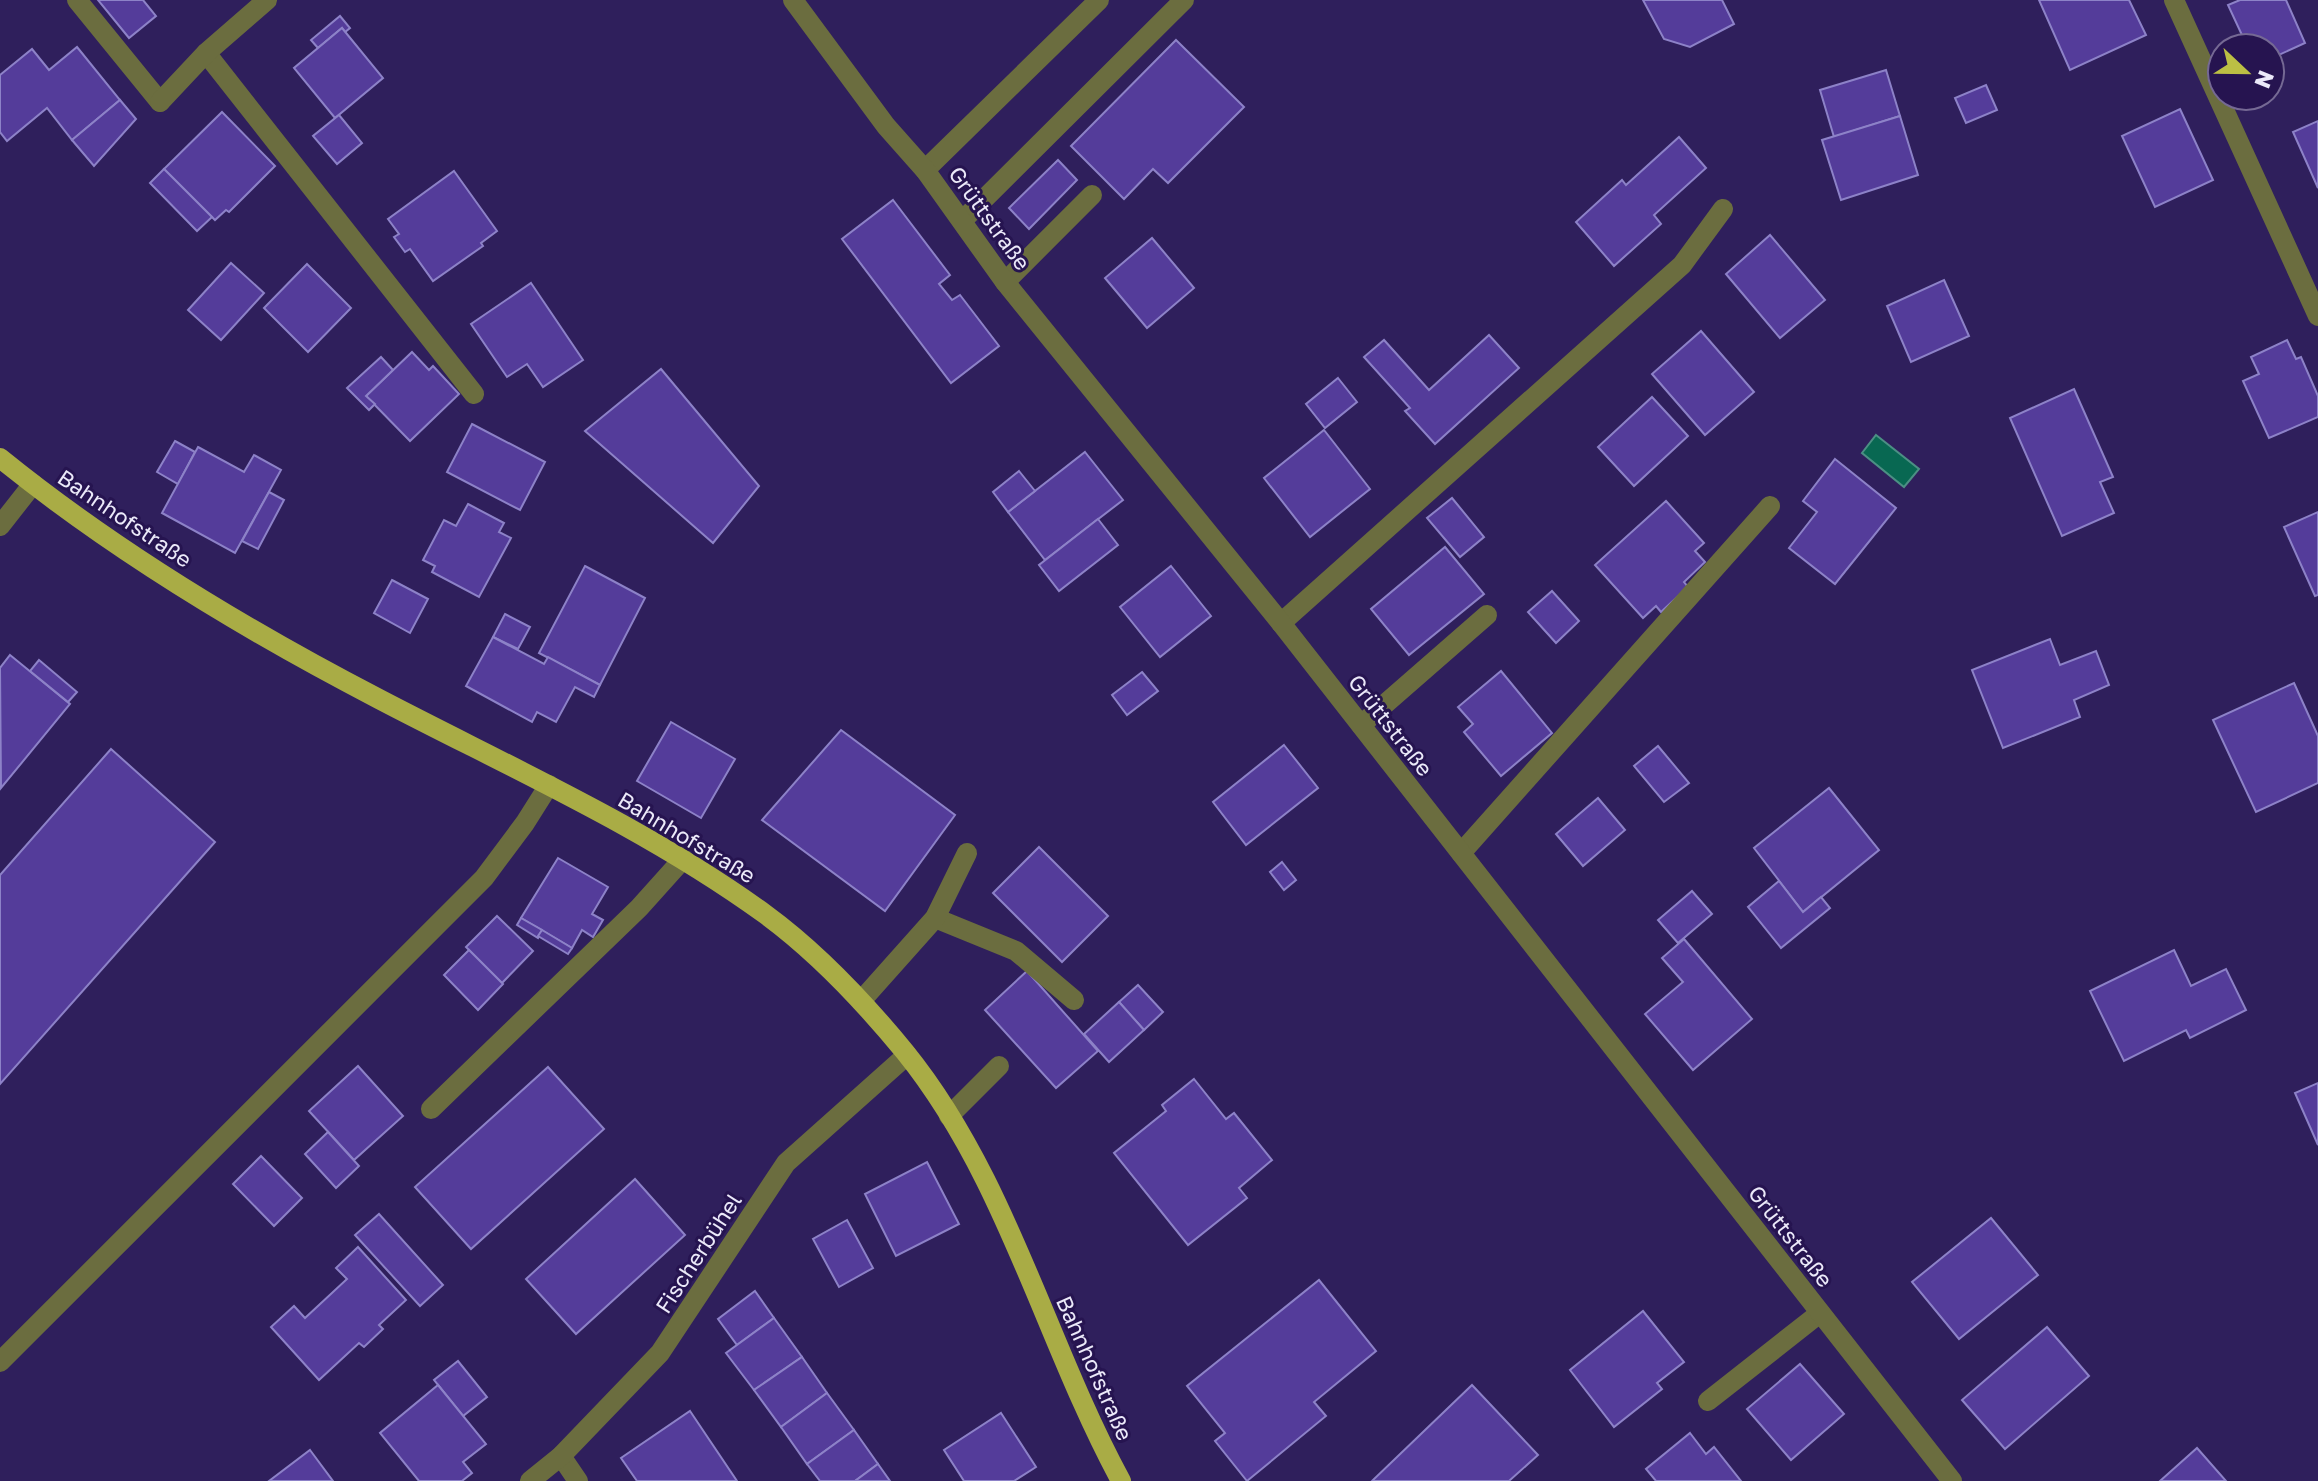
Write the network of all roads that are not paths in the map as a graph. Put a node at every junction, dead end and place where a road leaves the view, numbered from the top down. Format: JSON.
{"nodes":[{"id":1,"x":77,"y":0,"type":"edge"},
{"id":2,"x":267,"y":0,"type":"edge"},
{"id":3,"x":793,"y":0,"type":"edge"},
{"id":4,"x":1099,"y":0,"type":"edge"},
{"id":5,"x":1184,"y":0,"type":"edge"},
{"id":6,"x":2174,"y":0,"type":"edge"},
{"id":7,"x":206,"y":53,"type":"junction"},
{"id":8,"x":925,"y":170,"type":"junction"},
{"id":9,"x":1092,"y":195,"type":"dead end"},
{"id":10,"x":1723,"y":209,"type":"dead end"},
{"id":11,"x":962,"y":221,"type":"junction"},
{"id":12,"x":1005,"y":282,"type":"junction"},
{"id":13,"x":2318,"y":316,"type":"edge"},
{"id":14,"x":474,"y":394,"type":"dead end"},
{"id":15,"x":0,"y":458,"type":"edge"},
{"id":16,"x":33,"y":484,"type":"junction"},
{"id":17,"x":1770,"y":506,"type":"dead end"},
{"id":18,"x":0,"y":526,"type":"edge"},
{"id":19,"x":1487,"y":615,"type":"dead end"},
{"id":20,"x":1281,"y":623,"type":"junction"},
{"id":21,"x":1361,"y":725,"type":"junction"},
{"id":22,"x":549,"y":785,"type":"junction"},
{"id":23,"x":967,"y":853,"type":"dead end"},
{"id":24,"x":1461,"y":853,"type":"junction"},
{"id":25,"x":683,"y":859,"type":"junction"},
{"id":26,"x":935,"y":918,"type":"junction"},
{"id":27,"x":1074,"y":1000,"type":"dead end"},
{"id":28,"x":861,"y":1001,"type":"junction"},
{"id":29,"x":907,"y":1055,"type":"junction"},
{"id":30,"x":999,"y":1066,"type":"dead end"},
{"id":31,"x":431,"y":1109,"type":"dead end"},
{"id":32,"x":949,"y":1116,"type":"junction"},
{"id":33,"x":1820,"y":1313,"type":"junction"},
{"id":34,"x":0,"y":1362,"type":"edge"},
{"id":35,"x":1708,"y":1401,"type":"dead end"},
{"id":36,"x":561,"y":1456,"type":"junction"},
{"id":37,"x":530,"y":1481,"type":"edge"},
{"id":38,"x":578,"y":1481,"type":"edge"},
{"id":39,"x":1121,"y":1481,"type":"edge"},
{"id":40,"x":1952,"y":1481,"type":"edge"}],
"edges":[{"from":1,"to":7,"type":"street"},
{"from":2,"to":7,"type":"street"},
{"from":3,"to":8,"type":"street","name":"Grüttstraße"},
{"from":4,"to":8,"type":"street"},
{"from":5,"to":11,"type":"street"},
{"from":6,"to":13,"type":"street"},
{"from":7,"to":14,"type":"street"},
{"from":8,"to":11,"type":"street","name":"Grüttstraße"},
{"from":9,"to":12,"type":"street"},
{"from":10,"to":20,"type":"street"},
{"from":11,"to":12,"type":"street","name":"Grüttstraße"},
{"from":12,"to":20,"type":"street","name":"Grüttstraße"},
{"from":15,"to":16,"type":"main road","name":"Bahnhofstraße"},
{"from":16,"to":18,"type":"street"},
{"from":16,"to":22,"type":"main road","name":"Bahnhofstraße"},
{"from":17,"to":24,"type":"street"},
{"from":19,"to":21,"type":"street"},
{"from":20,"to":21,"type":"street","name":"Grüttstraße"},
{"from":21,"to":24,"type":"street","name":"Grüttstraße"},
{"from":22,"to":25,"type":"main road","name":"Bahnhofstraße"},
{"from":22,"to":34,"type":"street"},
{"from":23,"to":26,"type":"street"},
{"from":24,"to":33,"type":"street","name":"Grüttstraße"},
{"from":25,"to":28,"type":"main road","name":"Bahnhofstraße"},
{"from":25,"to":31,"type":"street"},
{"from":26,"to":27,"type":"street"},
{"from":26,"to":28,"type":"street"},
{"from":28,"to":29,"type":"main road","name":"Bahnhofstraße"},
{"from":29,"to":32,"type":"main road","name":"Bahnhofstraße"},
{"from":29,"to":36,"type":"street","name":"Fischerbühel"},
{"from":30,"to":32,"type":"street"},
{"from":32,"to":39,"type":"main road","name":"Bahnhofstraße"},
{"from":33,"to":35,"type":"street"},
{"from":33,"to":40,"type":"street","name":"Grüttstraße"},
{"from":36,"to":37,"type":"street","name":"Fischerbühel"},
{"from":36,"to":38,"type":"street"}]}
